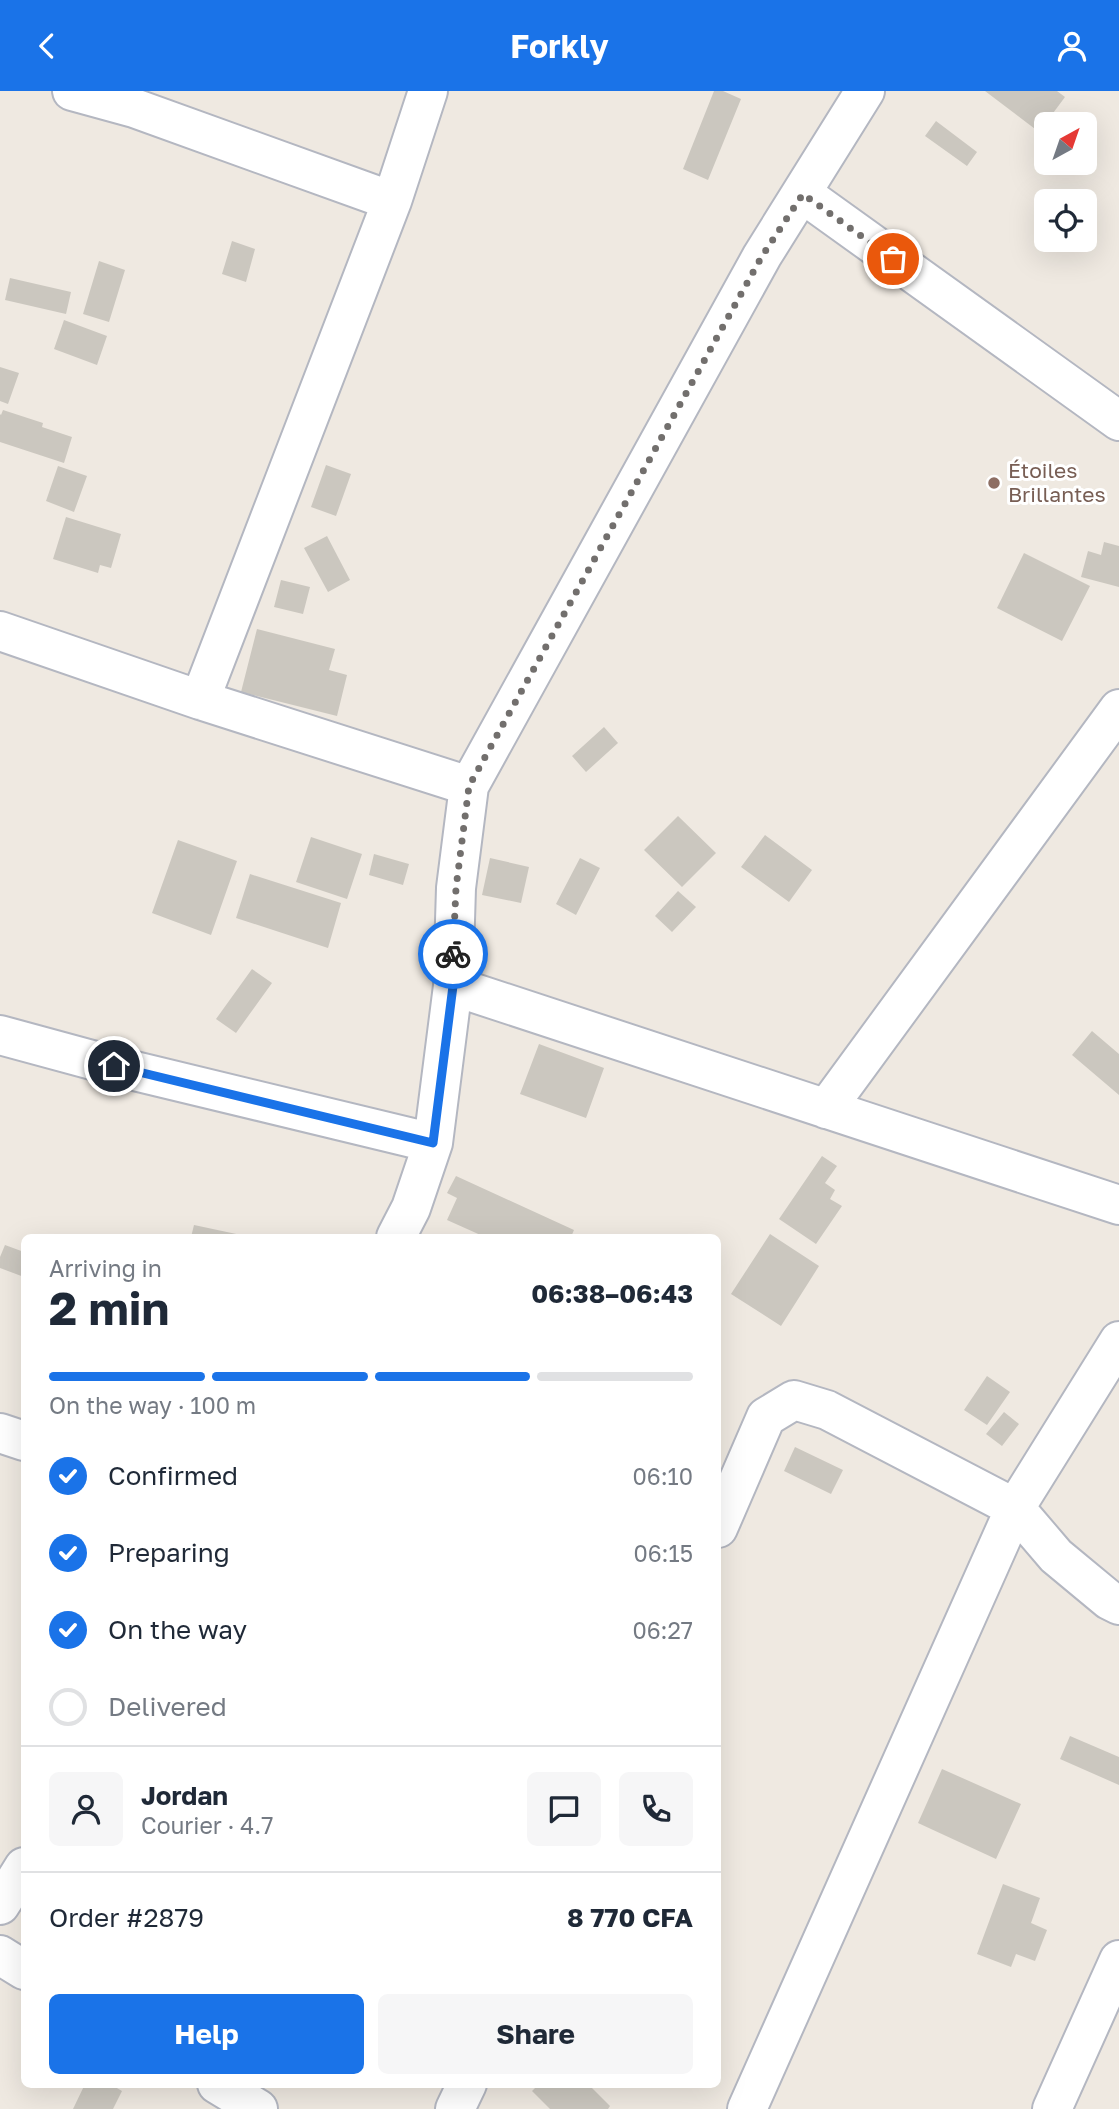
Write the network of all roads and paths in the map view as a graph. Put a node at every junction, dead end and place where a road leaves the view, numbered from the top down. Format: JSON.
{"nodes":[{"id":1,"x":72,"y":91,"type":"edge"},
{"id":2,"x":428,"y":91,"type":"edge"},
{"id":3,"x":865,"y":91,"type":"edge"},
{"id":4,"x":803,"y":194,"type":"junction"},
{"id":5,"x":391,"y":201,"type":"junction"},
{"id":6,"x":1119,"y":421,"type":"edge"},
{"id":7,"x":0,"y":631,"type":"edge"},
{"id":8,"x":200,"y":700,"type":"junction"},
{"id":9,"x":1119,"y":709,"type":"edge"},
{"id":10,"x":469,"y":786,"type":"junction"},
{"id":11,"x":453,"y":986,"type":"junction"},
{"id":12,"x":0,"y":1035,"type":"edge"},
{"id":13,"x":826,"y":1109,"type":"junction"},
{"id":14,"x":433,"y":1143,"type":"junction"},
{"id":15,"x":1119,"y":1205,"type":"edge"},
{"id":16,"x":398,"y":1234,"type":"edge"},
{"id":17,"x":1119,"y":1341,"type":"edge"},
{"id":18,"x":0,"y":1433,"type":"edge"},
{"id":19,"x":21,"y":1440,"type":"edge"},
{"id":20,"x":1015,"y":1508,"type":"junction"},
{"id":21,"x":721,"y":1521,"type":"edge"},
{"id":22,"x":1119,"y":1605,"type":"edge"},
{"id":23,"x":21,"y":1872,"type":"edge"},
{"id":24,"x":0,"y":1905,"type":"edge"},
{"id":25,"x":0,"y":1955,"type":"edge"},
{"id":26,"x":1119,"y":1960,"type":"edge"},
{"id":27,"x":21,"y":1968,"type":"edge"},
{"id":28,"x":224,"y":2088,"type":"edge"},
{"id":29,"x":465,"y":2088,"type":"edge"},
{"id":30,"x":258,"y":2109,"type":"edge"},
{"id":31,"x":455,"y":2109,"type":"edge"},
{"id":32,"x":747,"y":2109,"type":"edge"},
{"id":33,"x":1052,"y":2109,"type":"edge"}],
"edges":[{"from":1,"to":5,"type":"street"},
{"from":2,"to":5,"type":"street"},
{"from":3,"to":4,"type":"street"},
{"from":4,"to":6,"type":"street"},
{"from":4,"to":10,"type":"street"},
{"from":5,"to":8,"type":"street"},
{"from":7,"to":8,"type":"street"},
{"from":8,"to":10,"type":"street"},
{"from":9,"to":13,"type":"street"},
{"from":10,"to":11,"type":"street"},
{"from":11,"to":13,"type":"street"},
{"from":11,"to":14,"type":"street"},
{"from":12,"to":14,"type":"street"},
{"from":13,"to":15,"type":"street"},
{"from":14,"to":16,"type":"street"},
{"from":17,"to":20,"type":"street"},
{"from":18,"to":19,"type":"street"},
{"from":20,"to":21,"type":"street"},
{"from":20,"to":22,"type":"street"},
{"from":20,"to":32,"type":"street"},
{"from":23,"to":24,"type":"street"},
{"from":25,"to":27,"type":"street"},
{"from":26,"to":33,"type":"street"},
{"from":28,"to":30,"type":"street"},
{"from":29,"to":31,"type":"street"}]}
